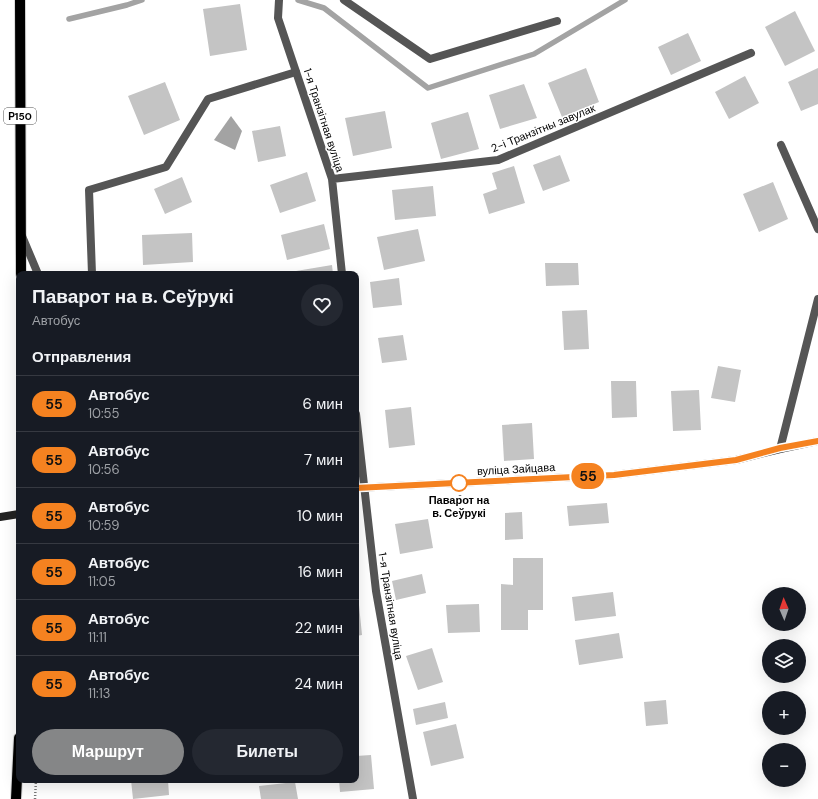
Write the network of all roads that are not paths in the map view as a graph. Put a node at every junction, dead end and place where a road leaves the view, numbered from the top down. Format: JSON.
{"nodes":[{"id":1,"x":20,"y":0,"type":"edge"},
{"id":2,"x":279,"y":0,"type":"edge"},
{"id":3,"x":344,"y":0,"type":"edge"},
{"id":4,"x":557,"y":21,"type":"dead end"},
{"id":5,"x":751,"y":53,"type":"dead end"},
{"id":6,"x":296,"y":72,"type":"junction"},
{"id":7,"x":781,"y":145,"type":"dead end"},
{"id":8,"x":332,"y":179,"type":"junction"},
{"id":9,"x":818,"y":229,"type":"edge"},
{"id":10,"x":20,"y":232,"type":"junction"},
{"id":11,"x":21,"y":271,"type":"edge"},
{"id":12,"x":37,"y":271,"type":"edge"},
{"id":13,"x":92,"y":271,"type":"edge"},
{"id":14,"x":342,"y":271,"type":"edge"},
{"id":15,"x":818,"y":299,"type":"edge"},
{"id":16,"x":818,"y":441,"type":"edge"},
{"id":17,"x":780,"y":448,"type":"junction"},
{"id":18,"x":359,"y":470,"type":"edge"},
{"id":19,"x":360,"y":488,"type":"edge"},
{"id":20,"x":16,"y":514,"type":"edge"},
{"id":21,"x":0,"y":517,"type":"edge"},
{"id":22,"x":17,"y":783,"type":"edge"},
{"id":23,"x":16,"y":799,"type":"edge"},
{"id":24,"x":413,"y":799,"type":"edge"}],
"edges":[{"from":1,"to":10,"type":"main road","number":"Р150"},
{"from":2,"to":6,"type":"street","name":"1-я Транзітная вуліца"},
{"from":3,"to":4,"type":"street"},
{"from":5,"to":8,"type":"street","name":"2-і Транзітны завулак"},
{"from":6,"to":8,"type":"street","name":"1-я Транзітная вуліца"},
{"from":6,"to":13,"type":"street"},
{"from":7,"to":9,"type":"street"},
{"from":8,"to":14,"type":"street","name":"1-я Транзітная вуліца"},
{"from":10,"to":11,"type":"main road","number":"Р150"},
{"from":10,"to":12,"type":"street"},
{"from":15,"to":17,"type":"street"},
{"from":16,"to":17,"type":"street","name":"вуліца Зайцава"},
{"from":17,"to":19,"type":"street","name":"вуліца Зайцава"},
{"from":18,"to":19,"type":"street","name":"1-я Транзітная вуліца"},
{"from":19,"to":24,"type":"street","name":"1-я Транзітная вуліца"},
{"from":20,"to":21,"type":"street"},
{"from":22,"to":23,"type":"main road"}]}
